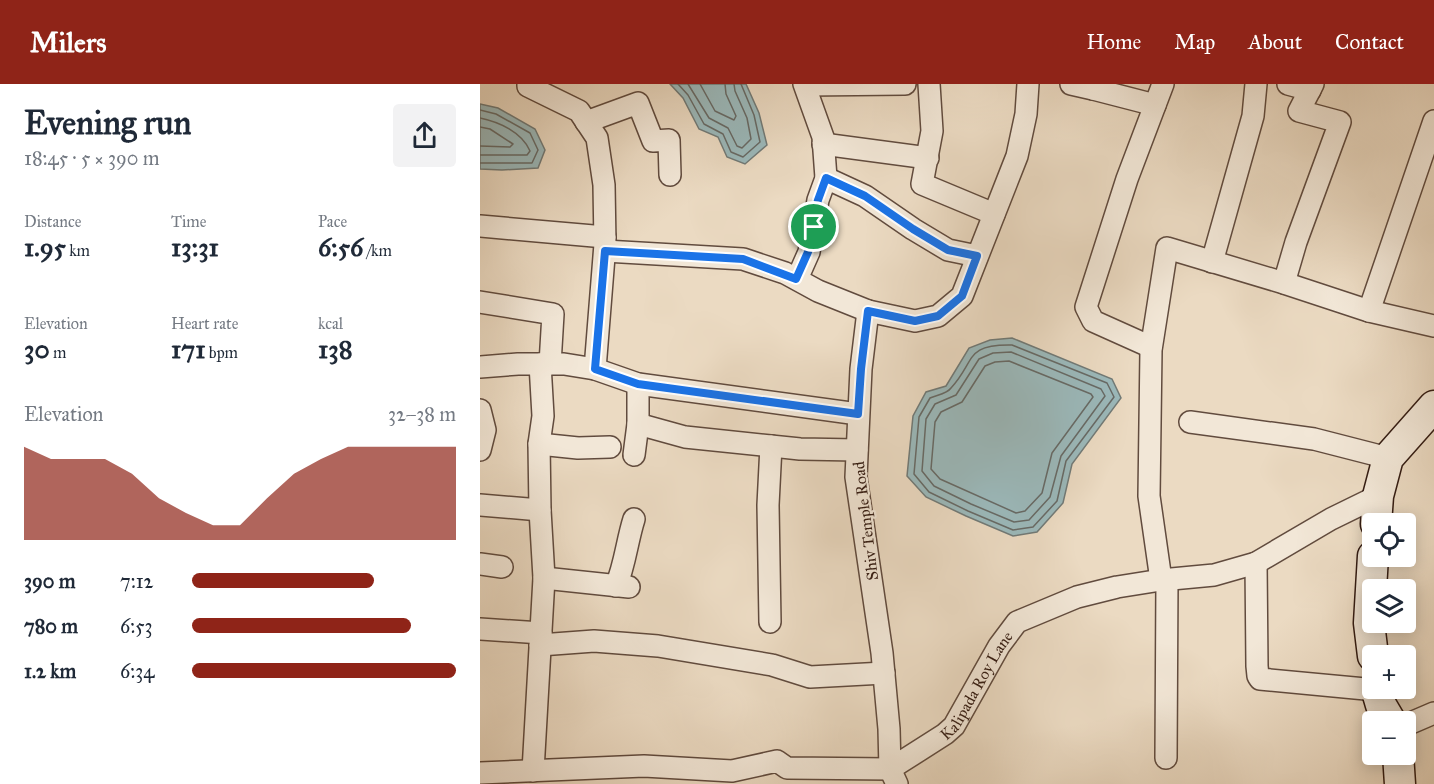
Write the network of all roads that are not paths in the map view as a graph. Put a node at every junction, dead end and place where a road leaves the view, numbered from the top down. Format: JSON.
{"nodes":[{"id":1,"x":528,"y":84,"type":"edge"},
{"id":2,"x":805,"y":84,"type":"edge"},
{"id":3,"x":905,"y":84,"type":"edge"},
{"id":4,"x":929,"y":84,"type":"edge"},
{"id":5,"x":1028,"y":84,"type":"edge"},
{"id":6,"x":1071,"y":84,"type":"edge"},
{"id":7,"x":1163,"y":84,"type":"edge"},
{"id":8,"x":1256,"y":84,"type":"edge"},
{"id":9,"x":1288,"y":84,"type":"edge"},
{"id":10,"x":1094,"y":86,"type":"edge"},
{"id":11,"x":1311,"y":87,"type":"edge"},
{"id":12,"x":1155,"y":105,"type":"junction"},
{"id":13,"x":1434,"y":121,"type":"edge"},
{"id":14,"x":586,"y":122,"type":"junction"},
{"id":15,"x":823,"y":144,"type":"junction"},
{"id":16,"x":928,"y":159,"type":"junction"},
{"id":17,"x":1426,"y":167,"type":"edge"},
{"id":18,"x":670,"y":175,"type":"dead end"},
{"id":19,"x":826,"y":178,"type":"junction"},
{"id":20,"x":994,"y":214,"type":"junction"},
{"id":21,"x":480,"y":226,"type":"edge"},
{"id":22,"x":605,"y":244,"type":"junction"},
{"id":23,"x":977,"y":256,"type":"junction"},
{"id":24,"x":1212,"y":262,"type":"junction"},
{"id":25,"x":796,"y":279,"type":"junction"},
{"id":26,"x":1284,"y":283,"type":"junction"},
{"id":27,"x":480,"y":302,"type":"edge"},
{"id":28,"x":1369,"y":310,"type":"junction"},
{"id":29,"x":868,"y":311,"type":"junction"},
{"id":30,"x":1434,"y":326,"type":"edge"},
{"id":31,"x":1151,"y":347,"type":"junction"},
{"id":32,"x":545,"y":364,"type":"junction"},
{"id":33,"x":480,"y":367,"type":"edge"},
{"id":34,"x":595,"y":369,"type":"junction"},
{"id":35,"x":638,"y":384,"type":"junction"},
{"id":36,"x":1434,"y":406,"type":"edge"},
{"id":37,"x":480,"y":410,"type":"edge"},
{"id":38,"x":858,"y":414,"type":"junction"},
{"id":39,"x":1190,"y":422,"type":"dead end"},
{"id":40,"x":638,"y":424,"type":"junction"},
{"id":41,"x":540,"y":444,"type":"junction"},
{"id":42,"x":771,"y":446,"type":"junction"},
{"id":43,"x":610,"y":447,"type":"dead end"},
{"id":44,"x":480,"y":450,"type":"edge"},
{"id":45,"x":857,"y":450,"type":"junction"},
{"id":46,"x":634,"y":455,"type":"dead end"},
{"id":47,"x":1388,"y":458,"type":"junction"},
{"id":48,"x":480,"y":505,"type":"edge"},
{"id":49,"x":540,"y":510,"type":"junction"},
{"id":50,"x":1377,"y":510,"type":"edge"},
{"id":51,"x":634,"y":519,"type":"dead end"},
{"id":52,"x":1256,"y":563,"type":"junction"},
{"id":53,"x":480,"y":564,"type":"edge"},
{"id":54,"x":502,"y":567,"type":"dead end"},
{"id":55,"x":1372,"y":567,"type":"edge"},
{"id":56,"x":544,"y":578,"type":"junction"},
{"id":57,"x":1164,"y":580,"type":"junction"},
{"id":58,"x":770,"y":622,"type":"dead end"},
{"id":59,"x":480,"y":629,"type":"edge"},
{"id":60,"x":541,"y":639,"type":"junction"},
{"id":61,"x":1371,"y":645,"type":"edge"},
{"id":62,"x":884,"y":673,"type":"junction"},
{"id":63,"x":1362,"y":688,"type":"edge"},
{"id":64,"x":1434,"y":713,"type":"edge"},
{"id":65,"x":1416,"y":721,"type":"edge"},
{"id":66,"x":1166,"y":758,"type":"dead end"},
{"id":67,"x":1399,"y":765,"type":"edge"},
{"id":68,"x":533,"y":771,"type":"junction"},
{"id":69,"x":480,"y":773,"type":"edge"},
{"id":70,"x":894,"y":776,"type":"edge"},
{"id":71,"x":1400,"y":784,"type":"edge"}],
"edges":[{"from":1,"to":14,"type":"street"},
{"from":2,"to":3,"type":"street"},
{"from":2,"to":15,"type":"street"},
{"from":4,"to":16,"type":"street"},
{"from":5,"to":20,"type":"street"},
{"from":6,"to":10,"type":"street"},
{"from":7,"to":12,"type":"street"},
{"from":8,"to":24,"type":"street"},
{"from":9,"to":11,"type":"street"},
{"from":10,"to":12,"type":"street"},
{"from":11,"to":26,"type":"street"},
{"from":12,"to":31,"type":"street"},
{"from":13,"to":17,"type":"street"},
{"from":14,"to":18,"type":"street"},
{"from":14,"to":22,"type":"street"},
{"from":15,"to":16,"type":"street"},
{"from":15,"to":19,"type":"street"},
{"from":16,"to":20,"type":"street"},
{"from":17,"to":28,"type":"street"},
{"from":19,"to":23,"type":"street"},
{"from":19,"to":25,"type":"street"},
{"from":20,"to":23,"type":"street"},
{"from":21,"to":22,"type":"street"},
{"from":22,"to":25,"type":"street"},
{"from":22,"to":34,"type":"street"},
{"from":23,"to":29,"type":"street"},
{"from":24,"to":26,"type":"street"},
{"from":24,"to":31,"type":"street"},
{"from":25,"to":29,"type":"street"},
{"from":26,"to":28,"type":"street"},
{"from":27,"to":32,"type":"street"},
{"from":28,"to":30,"type":"street"},
{"from":29,"to":38,"type":"street","name":"Shiv Temple Road"},
{"from":31,"to":57,"type":"street"},
{"from":32,"to":33,"type":"street"},
{"from":32,"to":34,"type":"street"},
{"from":32,"to":41,"type":"street"},
{"from":34,"to":35,"type":"street"},
{"from":35,"to":38,"type":"street"},
{"from":35,"to":40,"type":"street"},
{"from":36,"to":47,"type":"street","name":"Kalipada Roy Lane"},
{"from":37,"to":44,"type":"street"},
{"from":38,"to":45,"type":"street","name":"Shiv Temple Road"},
{"from":39,"to":47,"type":"street"},
{"from":40,"to":42,"type":"street"},
{"from":40,"to":46,"type":"street"},
{"from":41,"to":43,"type":"street"},
{"from":41,"to":49,"type":"street"},
{"from":42,"to":45,"type":"street"},
{"from":42,"to":58,"type":"street"},
{"from":45,"to":62,"type":"street","name":"Shiv Temple Road"},
{"from":47,"to":50,"type":"street","name":"Kalipada Roy Lane"},
{"from":48,"to":49,"type":"street"},
{"from":49,"to":56,"type":"street"},
{"from":50,"to":52,"type":"street","name":"Kalipada Roy Lane"},
{"from":51,"to":56,"type":"street"},
{"from":52,"to":57,"type":"street","name":"Kalipada Roy Lane"},
{"from":52,"to":63,"type":"street"},
{"from":53,"to":54,"type":"street"},
{"from":55,"to":61,"type":"street"},
{"from":56,"to":60,"type":"street"},
{"from":57,"to":66,"type":"street"},
{"from":57,"to":70,"type":"street","name":"Kalipada Roy Lane"},
{"from":59,"to":60,"type":"street"},
{"from":60,"to":62,"type":"street"},
{"from":60,"to":68,"type":"street"},
{"from":62,"to":70,"type":"street","name":"Shiv Temple Road"},
{"from":64,"to":65,"type":"street"},
{"from":67,"to":71,"type":"street"},
{"from":68,"to":69,"type":"street"},
{"from":68,"to":70,"type":"street"}]}
